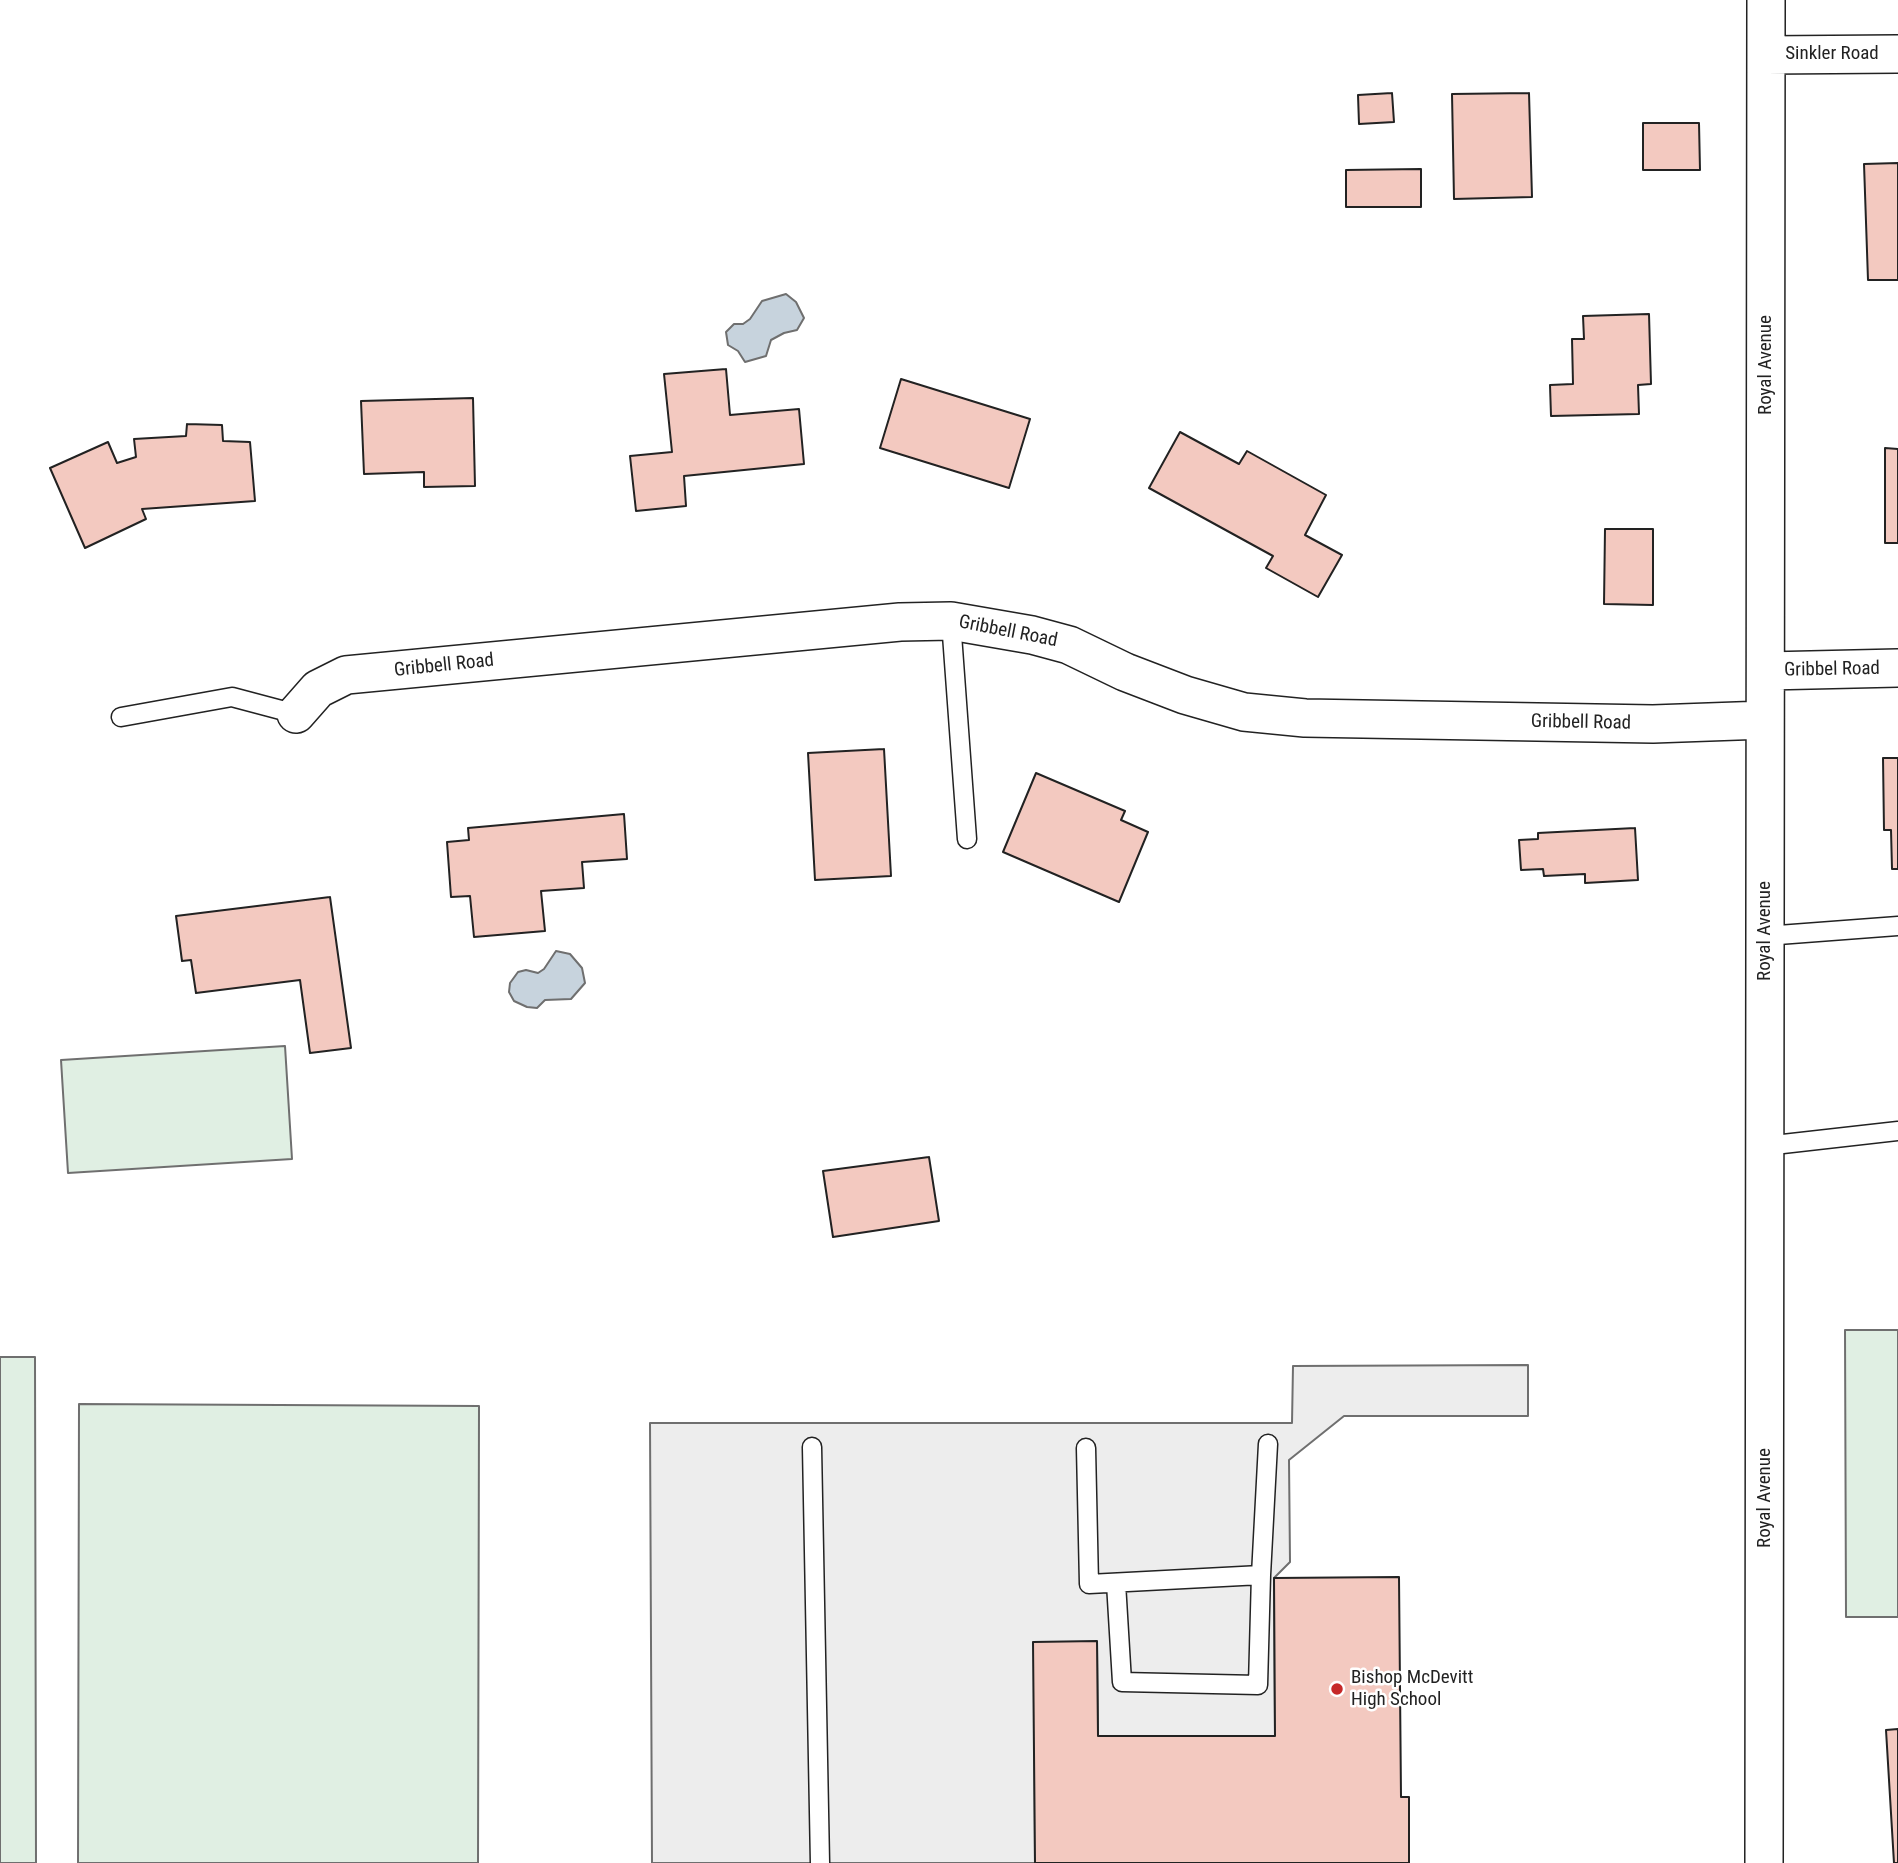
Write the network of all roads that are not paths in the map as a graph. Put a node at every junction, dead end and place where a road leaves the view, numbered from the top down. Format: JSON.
{"nodes":[{"id":1,"x":1766,"y":0,"type":"edge"},
{"id":2,"x":1898,"y":54,"type":"edge"},
{"id":3,"x":1766,"y":55,"type":"junction"},
{"id":4,"x":951,"y":621,"type":"junction"},
{"id":5,"x":1898,"y":668,"type":"edge"},
{"id":6,"x":1767,"y":671,"type":"junction"},
{"id":7,"x":296,"y":714,"type":"joint"},
{"id":8,"x":121,"y":717,"type":"dead end"},
{"id":9,"x":1765,"y":720,"type":"junction"},
{"id":10,"x":967,"y":839,"type":"dead end"},
{"id":11,"x":1898,"y":926,"type":"edge"},
{"id":12,"x":1765,"y":936,"type":"junction"},
{"id":13,"x":1898,"y":1131,"type":"edge"},
{"id":14,"x":1765,"y":1146,"type":"junction"},
{"id":15,"x":1268,"y":1444,"type":"dead end"},
{"id":16,"x":812,"y":1447,"type":"dead end"},
{"id":17,"x":1086,"y":1448,"type":"dead end"},
{"id":18,"x":1261,"y":1575,"type":"junction"},
{"id":19,"x":1116,"y":1583,"type":"junction"},
{"id":20,"x":820,"y":1863,"type":"edge"},
{"id":21,"x":1764,"y":1863,"type":"edge"}],
"edges":[{"from":1,"to":3,"type":"street","name":"Royal Avenue"},
{"from":2,"to":3,"type":"street","name":"Sinkler Road"},
{"from":3,"to":6,"type":"street","name":"Royal Avenue"},
{"from":4,"to":7,"type":"street","name":"Gribbell Road"},
{"from":4,"to":9,"type":"street","name":"Gribbell Road"},
{"from":4,"to":10,"type":"lane"},
{"from":5,"to":6,"type":"street","name":"Gribbel Road"},
{"from":6,"to":9,"type":"street","name":"Royal Avenue"},
{"from":7,"to":8,"type":"lane"},
{"from":9,"to":12,"type":"street","name":"Royal Avenue"},
{"from":11,"to":12,"type":"lane"},
{"from":12,"to":14,"type":"street","name":"Royal Avenue"},
{"from":13,"to":14,"type":"lane"},
{"from":14,"to":21,"type":"street","name":"Royal Avenue"},
{"from":15,"to":18,"type":"lane"},
{"from":16,"to":20,"type":"lane"},
{"from":17,"to":19,"type":"lane"},
{"from":18,"to":19,"type":"lane"},
{"from":18,"to":19,"type":"lane"}]}
